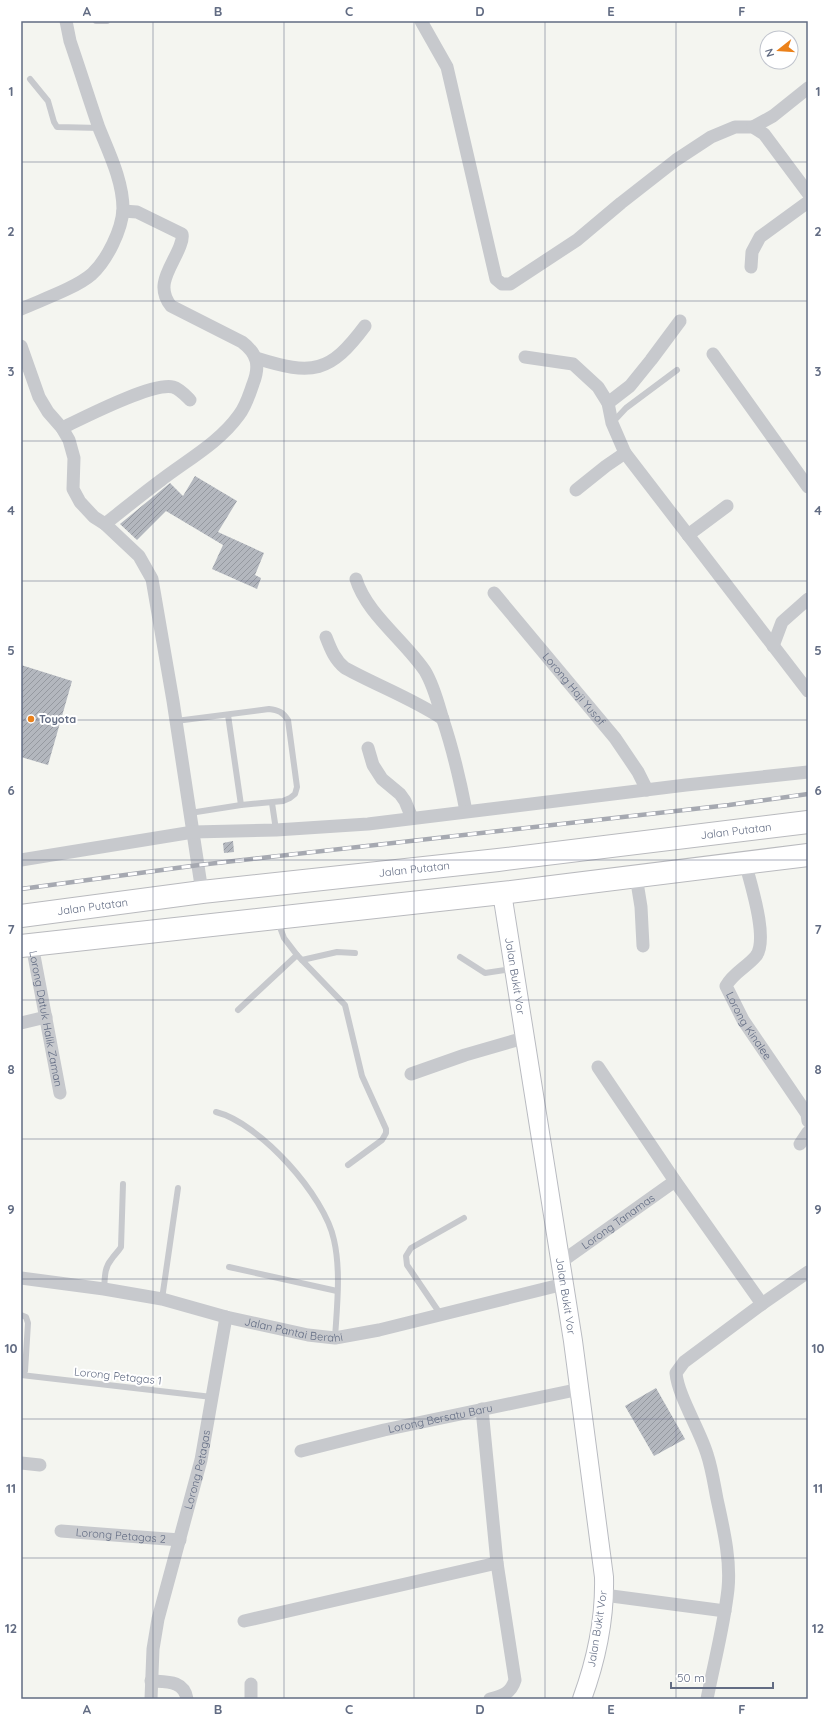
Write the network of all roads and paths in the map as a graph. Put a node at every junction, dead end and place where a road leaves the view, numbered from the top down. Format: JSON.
{"nodes":[{"id":1,"x":66,"y":21,"type":"edge"},
{"id":2,"x":96,"y":21,"type":"edge"},
{"id":3,"x":107,"y":21,"type":"edge"},
{"id":4,"x":421,"y":21,"type":"edge"},
{"id":5,"x":30,"y":79,"type":"dead end"},
{"id":6,"x":808,"y":88,"type":"edge"},
{"id":7,"x":100,"y":128,"type":"junction"},
{"id":8,"x":753,"y":128,"type":"junction"},
{"id":9,"x":808,"y":193,"type":"edge"},
{"id":10,"x":808,"y":202,"type":"edge"},
{"id":11,"x":123,"y":211,"type":"junction"},
{"id":12,"x":751,"y":267,"type":"dead end"},
{"id":13,"x":21,"y":309,"type":"edge"},
{"id":14,"x":680,"y":322,"type":"dead end"},
{"id":15,"x":365,"y":326,"type":"dead end"},
{"id":16,"x":21,"y":346,"type":"edge"},
{"id":17,"x":713,"y":354,"type":"dead end"},
{"id":18,"x":525,"y":357,"type":"dead end"},
{"id":19,"x":256,"y":358,"type":"junction"},
{"id":20,"x":677,"y":370,"type":"dead end"},
{"id":21,"x":190,"y":400,"type":"dead end"},
{"id":22,"x":608,"y":404,"type":"junction"},
{"id":23,"x":612,"y":423,"type":"junction"},
{"id":24,"x":62,"y":428,"type":"junction"},
{"id":25,"x":625,"y":453,"type":"junction"},
{"id":26,"x":808,"y":487,"type":"edge"},
{"id":27,"x":576,"y":490,"type":"dead end"},
{"id":28,"x":727,"y":506,"type":"dead end"},
{"id":29,"x":105,"y":524,"type":"junction"},
{"id":30,"x":688,"y":535,"type":"junction"},
{"id":31,"x":356,"y":579,"type":"dead end"},
{"id":32,"x":494,"y":593,"type":"dead end"},
{"id":33,"x":808,"y":599,"type":"edge"},
{"id":34,"x":326,"y":637,"type":"dead end"},
{"id":35,"x":773,"y":646,"type":"junction"},
{"id":36,"x":808,"y":691,"type":"edge"},
{"id":37,"x":228,"y":715,"type":"junction"},
{"id":38,"x":443,"y":719,"type":"junction"},
{"id":39,"x":176,"y":722,"type":"junction"},
{"id":40,"x":368,"y":748,"type":"dead end"},
{"id":41,"x":808,"y":772,"type":"edge"},
{"id":42,"x":647,"y":790,"type":"junction"},
{"id":43,"x":272,"y":803,"type":"junction"},
{"id":44,"x":241,"y":805,"type":"junction"},
{"id":45,"x":466,"y":811,"type":"junction"},
{"id":46,"x":190,"y":813,"type":"junction"},
{"id":47,"x":412,"y":818,"type":"junction"},
{"id":48,"x":808,"y":822,"type":"edge"},
{"id":49,"x":276,"y":830,"type":"junction"},
{"id":50,"x":193,"y":832,"type":"junction"},
{"id":51,"x":808,"y":855,"type":"edge"},
{"id":52,"x":511,"y":859,"type":"junction"},
{"id":53,"x":21,"y":860,"type":"edge"},
{"id":54,"x":745,"y":862,"type":"junction"},
{"id":55,"x":636,"y":876,"type":"junction"},
{"id":56,"x":202,"y":892,"type":"junction"},
{"id":57,"x":509,"y":892,"type":"junction"},
{"id":58,"x":132,"y":901,"type":"junction"},
{"id":59,"x":21,"y":916,"type":"edge"},
{"id":60,"x":276,"y":917,"type":"junction"},
{"id":61,"x":137,"y":933,"type":"junction"},
{"id":62,"x":27,"y":946,"type":"edge"},
{"id":63,"x":643,"y":946,"type":"dead end"},
{"id":64,"x":355,"y":953,"type":"dead end"},
{"id":65,"x":297,"y":955,"type":"junction"},
{"id":66,"x":460,"y":957,"type":"dead end"},
{"id":67,"x":302,"y":960,"type":"junction"},
{"id":68,"x":513,"y":969,"type":"junction"},
{"id":69,"x":238,"y":1010,"type":"dead end"},
{"id":70,"x":46,"y":1017,"type":"junction"},
{"id":71,"x":21,"y":1023,"type":"edge"},
{"id":72,"x":524,"y":1038,"type":"junction"},
{"id":73,"x":598,"y":1067,"type":"dead end"},
{"id":74,"x":411,"y":1074,"type":"dead end"},
{"id":75,"x":60,"y":1093,"type":"dead end"},
{"id":76,"x":216,"y":1112,"type":"dead end"},
{"id":77,"x":808,"y":1122,"type":"edge"},
{"id":78,"x":808,"y":1132,"type":"edge"},
{"id":79,"x":800,"y":1144,"type":"dead end"},
{"id":80,"x":348,"y":1165,"type":"dead end"},
{"id":81,"x":675,"y":1182,"type":"junction"},
{"id":82,"x":122,"y":1184,"type":"dead end"},
{"id":83,"x":178,"y":1188,"type":"dead end"},
{"id":84,"x":464,"y":1218,"type":"dead end"},
{"id":85,"x":561,"y":1262,"type":"junction"},
{"id":86,"x":229,"y":1267,"type":"dead end"},
{"id":87,"x":808,"y":1272,"type":"edge"},
{"id":88,"x":21,"y":1278,"type":"edge"},
{"id":89,"x":564,"y":1284,"type":"junction"},
{"id":90,"x":104,"y":1289,"type":"junction"},
{"id":91,"x":337,"y":1291,"type":"junction"},
{"id":92,"x":162,"y":1299,"type":"junction"},
{"id":93,"x":762,"y":1304,"type":"junction"},
{"id":94,"x":21,"y":1315,"type":"edge"},
{"id":95,"x":441,"y":1315,"type":"junction"},
{"id":96,"x":226,"y":1317,"type":"junction"},
{"id":97,"x":336,"y":1338,"type":"junction"},
{"id":98,"x":21,"y":1375,"type":"edge"},
{"id":99,"x":580,"y":1389,"type":"junction"},
{"id":100,"x":212,"y":1397,"type":"junction"},
{"id":101,"x":482,"y":1409,"type":"junction"},
{"id":102,"x":301,"y":1451,"type":"dead end"},
{"id":103,"x":21,"y":1463,"type":"edge"},
{"id":104,"x":40,"y":1465,"type":"dead end"},
{"id":105,"x":61,"y":1531,"type":"dead end"},
{"id":106,"x":180,"y":1540,"type":"junction"},
{"id":107,"x":497,"y":1563,"type":"junction"},
{"id":108,"x":604,"y":1595,"type":"junction"},
{"id":109,"x":725,"y":1611,"type":"junction"},
{"id":110,"x":244,"y":1621,"type":"dead end"},
{"id":111,"x":151,"y":1681,"type":"junction"},
{"id":112,"x":251,"y":1684,"type":"dead end"},
{"id":113,"x":151,"y":1699,"type":"edge"},
{"id":114,"x":187,"y":1699,"type":"edge"},
{"id":115,"x":250,"y":1699,"type":"edge"},
{"id":116,"x":490,"y":1699,"type":"edge"},
{"id":117,"x":582,"y":1699,"type":"edge"},
{"id":118,"x":706,"y":1699,"type":"edge"}],
"edges":[{"from":1,"to":7,"type":"street"},
{"from":2,"to":3,"type":"lane"},
{"from":4,"to":8,"type":"street"},
{"from":5,"to":7,"type":"lane"},
{"from":6,"to":8,"type":"street"},
{"from":7,"to":11,"type":"street"},
{"from":8,"to":9,"type":"street"},
{"from":10,"to":12,"type":"street"},
{"from":11,"to":13,"type":"street"},
{"from":11,"to":19,"type":"street"},
{"from":14,"to":22,"type":"street"},
{"from":15,"to":19,"type":"street"},
{"from":16,"to":24,"type":"street"},
{"from":17,"to":26,"type":"street"},
{"from":18,"to":22,"type":"street"},
{"from":19,"to":29,"type":"street"},
{"from":20,"to":23,"type":"lane"},
{"from":21,"to":24,"type":"street"},
{"from":22,"to":23,"type":"street"},
{"from":23,"to":25,"type":"street"},
{"from":24,"to":29,"type":"street"},
{"from":25,"to":27,"type":"street"},
{"from":25,"to":30,"type":"street"},
{"from":28,"to":30,"type":"street"},
{"from":29,"to":39,"type":"street"},
{"from":30,"to":35,"type":"street"},
{"from":31,"to":38,"type":"street"},
{"from":32,"to":42,"type":"street","name":"Lorong Haji Yusof"},
{"from":33,"to":35,"type":"street"},
{"from":34,"to":38,"type":"street"},
{"from":35,"to":36,"type":"street"},
{"from":37,"to":39,"type":"lane"},
{"from":37,"to":43,"type":"lane"},
{"from":37,"to":44,"type":"lane"},
{"from":38,"to":45,"type":"street"},
{"from":39,"to":46,"type":"street"},
{"from":40,"to":47,"type":"street"},
{"from":41,"to":42,"type":"street"},
{"from":42,"to":45,"type":"street"},
{"from":43,"to":44,"type":"lane"},
{"from":43,"to":49,"type":"lane"},
{"from":44,"to":46,"type":"lane"},
{"from":45,"to":47,"type":"street"},
{"from":46,"to":50,"type":"street"},
{"from":47,"to":49,"type":"street"},
{"from":48,"to":52,"type":"highway","name":"Jalan Putatan"},
{"from":49,"to":50,"type":"street"},
{"from":50,"to":53,"type":"street"},
{"from":50,"to":56,"type":"street"},
{"from":51,"to":54,"type":"highway"},
{"from":52,"to":56,"type":"highway","name":"Jalan Putatan"},
{"from":52,"to":57,"type":"highway"},
{"from":54,"to":55,"type":"highway"},
{"from":54,"to":77,"type":"street","name":"Lorong Kinalee"},
{"from":55,"to":57,"type":"highway"},
{"from":55,"to":63,"type":"street"},
{"from":56,"to":58,"type":"highway","name":"Jalan Putatan"},
{"from":57,"to":60,"type":"highway"},
{"from":57,"to":68,"type":"street","name":"Jalan Bukit Vor"},
{"from":58,"to":59,"type":"highway","name":"Jalan Putatan"},
{"from":58,"to":61,"type":"highway"},
{"from":60,"to":61,"type":"highway"},
{"from":60,"to":65,"type":"lane"},
{"from":61,"to":62,"type":"highway"},
{"from":62,"to":70,"type":"street","name":"Lorong Datuk Halik Zaman"},
{"from":64,"to":67,"type":"lane"},
{"from":65,"to":67,"type":"lane"},
{"from":65,"to":69,"type":"lane"},
{"from":66,"to":68,"type":"lane"},
{"from":67,"to":80,"type":"lane"},
{"from":68,"to":72,"type":"street","name":"Jalan Bukit Vor"},
{"from":70,"to":71,"type":"street"},
{"from":70,"to":75,"type":"street","name":"Lorong Datuk Halik Zaman"},
{"from":72,"to":74,"type":"street"},
{"from":72,"to":85,"type":"street","name":"Jalan Bukit Vor"},
{"from":73,"to":81,"type":"street"},
{"from":76,"to":91,"type":"lane"},
{"from":78,"to":79,"type":"street"},
{"from":81,"to":85,"type":"street","name":"Lorong Tanamas"},
{"from":81,"to":93,"type":"street"},
{"from":82,"to":90,"type":"lane"},
{"from":83,"to":92,"type":"lane"},
{"from":84,"to":95,"type":"lane"},
{"from":85,"to":89,"type":"street","name":"Jalan Bukit Vor"},
{"from":86,"to":91,"type":"lane"},
{"from":87,"to":93,"type":"street"},
{"from":88,"to":90,"type":"street","name":"Jalan Pantai Berahi"},
{"from":89,"to":95,"type":"street","name":"Jalan Pantai Berahi"},
{"from":89,"to":99,"type":"street","name":"Jalan Bukit Vor"},
{"from":90,"to":92,"type":"street","name":"Jalan Pantai Berahi"},
{"from":91,"to":97,"type":"lane"},
{"from":92,"to":96,"type":"street","name":"Jalan Pantai Berahi"},
{"from":93,"to":109,"type":"street"},
{"from":94,"to":98,"type":"lane"},
{"from":95,"to":97,"type":"street","name":"Jalan Pantai Berahi"},
{"from":96,"to":97,"type":"street","name":"Jalan Pantai Berahi"},
{"from":96,"to":100,"type":"street","name":"Lorong Petagas"},
{"from":98,"to":100,"type":"lane","name":"Lorong Petagas 1"},
{"from":99,"to":101,"type":"street","name":"Lorong Bersatu Baru"},
{"from":99,"to":108,"type":"street","name":"Jalan Bukit Vor"},
{"from":100,"to":106,"type":"street","name":"Lorong Petagas"},
{"from":101,"to":102,"type":"street","name":"Lorong Bersatu Baru"},
{"from":101,"to":107,"type":"street"},
{"from":103,"to":104,"type":"street"},
{"from":105,"to":106,"type":"street","name":"Lorong Petagas 2"},
{"from":106,"to":111,"type":"street","name":"Lorong Petagas"},
{"from":107,"to":110,"type":"street"},
{"from":107,"to":116,"type":"street"},
{"from":108,"to":109,"type":"street"},
{"from":108,"to":117,"type":"street","name":"Jalan Bukit Vor"},
{"from":109,"to":118,"type":"street"},
{"from":111,"to":113,"type":"street","name":"Lorong Petagas"},
{"from":111,"to":114,"type":"street"},
{"from":112,"to":115,"type":"street"}]}
